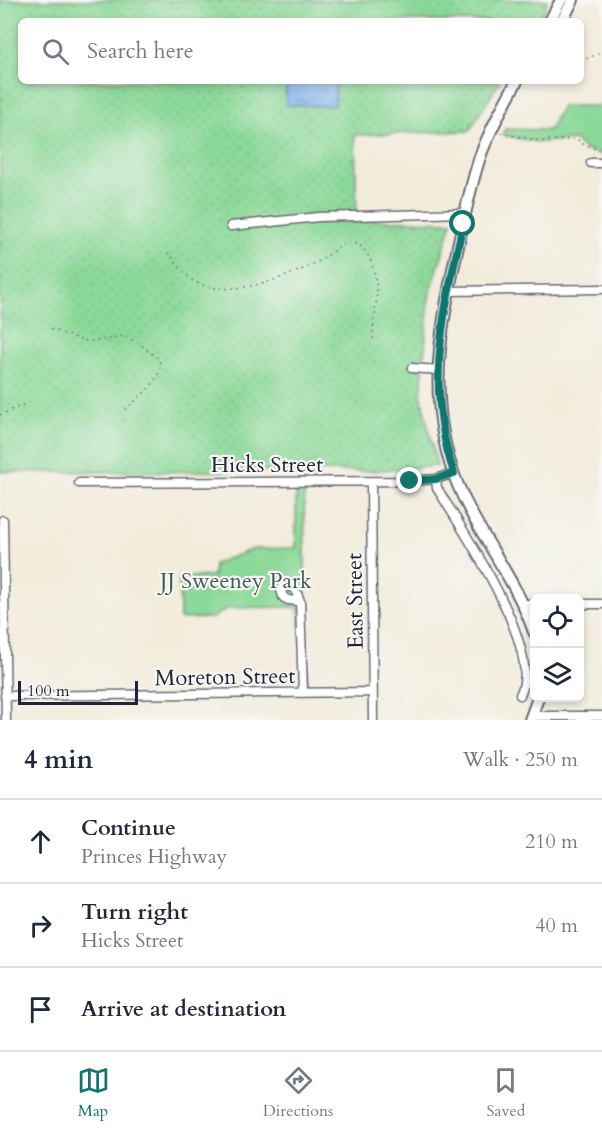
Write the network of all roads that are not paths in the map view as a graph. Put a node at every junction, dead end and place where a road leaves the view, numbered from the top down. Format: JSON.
{"nodes":[{"id":1,"x":561,"y":0,"type":"edge"},
{"id":2,"x":573,"y":0,"type":"edge"},
{"id":3,"x":552,"y":18,"type":"edge"},
{"id":4,"x":564,"y":18,"type":"edge"},
{"id":5,"x":516,"y":84,"type":"edge"},
{"id":6,"x":602,"y":163,"type":"edge"},
{"id":7,"x":591,"y":164,"type":"road end"},
{"id":8,"x":466,"y":213,"type":"junction"},
{"id":9,"x":231,"y":226,"type":"dead end"},
{"id":10,"x":602,"y":289,"type":"edge"},
{"id":11,"x":448,"y":291,"type":"junction"},
{"id":12,"x":412,"y":368,"type":"dead end"},
{"id":13,"x":437,"y":370,"type":"junction"},
{"id":14,"x":454,"y":473,"type":"junction"},
{"id":15,"x":436,"y":479,"type":"junction"},
{"id":16,"x":371,"y":482,"type":"junction"},
{"id":17,"x":79,"y":483,"type":"dead end"},
{"id":18,"x":3,"y":520,"type":"dead end"},
{"id":19,"x":300,"y":601,"type":"dead end"},
{"id":20,"x":523,"y":604,"type":"junction"},
{"id":21,"x":530,"y":604,"type":"edge"},
{"id":22,"x":584,"y":604,"type":"edge"},
{"id":23,"x":602,"y":604,"type":"edge"},
{"id":24,"x":530,"y":622,"type":"edge"},
{"id":25,"x":372,"y":692,"type":"junction"},
{"id":26,"x":303,"y":693,"type":"junction"},
{"id":27,"x":520,"y":695,"type":"dead end"},
{"id":28,"x":5,"y":696,"type":"junction"},
{"id":29,"x":537,"y":702,"type":"edge"},
{"id":30,"x":602,"y":716,"type":"edge"},
{"id":31,"x":531,"y":718,"type":"edge"},
{"id":32,"x":6,"y":720,"type":"edge"},
{"id":33,"x":373,"y":720,"type":"edge"}],
"edges":[{"from":1,"to":3,"type":"main road"},
{"from":2,"to":4,"type":"main road"},
{"from":5,"to":8,"type":"main road"},
{"from":6,"to":7,"type":"street"},
{"from":8,"to":9,"type":"street"},
{"from":8,"to":11,"type":"main road"},
{"from":10,"to":11,"type":"street"},
{"from":11,"to":13,"type":"main road"},
{"from":12,"to":13,"type":"street"},
{"from":13,"to":14,"type":"main road"},
{"from":14,"to":15,"type":"street","name":"Hicks Street"},
{"from":14,"to":20,"type":"main road"},
{"from":15,"to":16,"type":"street","name":"Hicks Street"},
{"from":15,"to":27,"type":"street"},
{"from":16,"to":17,"type":"street","name":"Hicks Street"},
{"from":16,"to":25,"type":"street","name":"East Street"},
{"from":18,"to":28,"type":"street"},
{"from":19,"to":26,"type":"street"},
{"from":20,"to":21,"type":"street"},
{"from":20,"to":24,"type":"main road"},
{"from":22,"to":23,"type":"street"},
{"from":25,"to":26,"type":"street","name":"Moreton Street"},
{"from":25,"to":33,"type":"street","name":"East Street"},
{"from":26,"to":28,"type":"street","name":"Moreton Street"},
{"from":28,"to":32,"type":"street"},
{"from":29,"to":31,"type":"main road"},
{"from":30,"to":31,"type":"street"}]}
